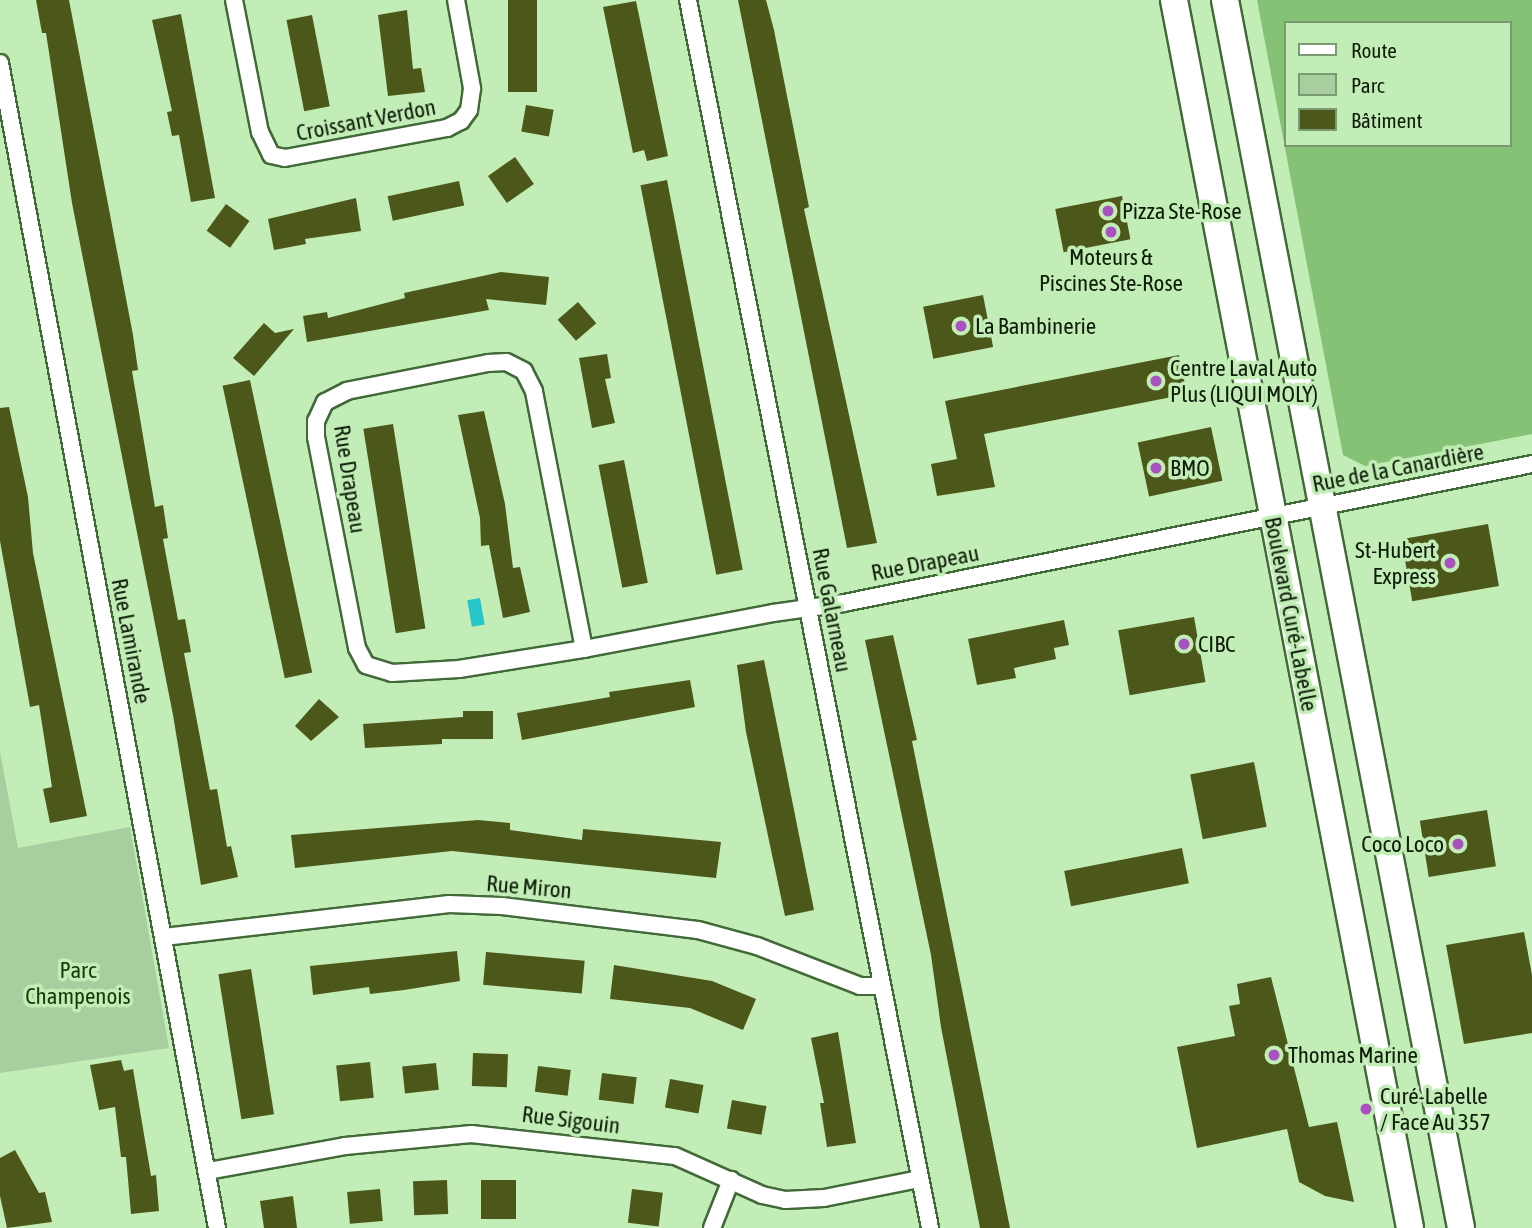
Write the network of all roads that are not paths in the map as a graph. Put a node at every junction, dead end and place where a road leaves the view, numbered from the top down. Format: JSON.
{"nodes":[{"id":1,"x":234,"y":0,"type":"edge"},
{"id":2,"x":456,"y":0,"type":"edge"},
{"id":3,"x":688,"y":0,"type":"edge"},
{"id":4,"x":1174,"y":0,"type":"edge"},
{"id":5,"x":1225,"y":0,"type":"edge"},
{"id":6,"x":0,"y":63,"type":"edge"},
{"id":7,"x":1532,"y":464,"type":"edge"},
{"id":8,"x":1323,"y":506,"type":"junction"},
{"id":9,"x":1273,"y":517,"type":"junction"},
{"id":10,"x":808,"y":608,"type":"junction"},
{"id":11,"x":584,"y":649,"type":"junction"},
{"id":12,"x":164,"y":937,"type":"junction"},
{"id":13,"x":882,"y":986,"type":"junction"},
{"id":14,"x":208,"y":1171,"type":"junction"},
{"id":15,"x":919,"y":1179,"type":"junction"},
{"id":16,"x":731,"y":1180,"type":"junction"},
{"id":17,"x":217,"y":1228,"type":"edge"},
{"id":18,"x":712,"y":1228,"type":"edge"},
{"id":19,"x":930,"y":1228,"type":"edge"},
{"id":20,"x":1410,"y":1228,"type":"edge"},
{"id":21,"x":1461,"y":1228,"type":"edge"}],
"edges":[{"from":1,"to":2,"type":"street","name":"Croissant Verdon"},
{"from":3,"to":10,"type":"street","name":"Rue Galarneau"},
{"from":4,"to":9,"type":"main road","name":"Boulevard Curé-Labelle"},
{"from":5,"to":8,"type":"main road"},
{"from":6,"to":12,"type":"street","name":"Rue Lamirande"},
{"from":7,"to":8,"type":"street","name":"Rue de la Canardière"},
{"from":8,"to":9,"type":"street","name":"Rue de la Canardière"},
{"from":8,"to":21,"type":"main road"},
{"from":9,"to":10,"type":"street","name":"Rue Drapeau"},
{"from":9,"to":20,"type":"main road","name":"Boulevard Curé-Labelle"},
{"from":10,"to":11,"type":"street","name":"Rue Drapeau"},
{"from":10,"to":13,"type":"street","name":"Rue Galarneau"},
{"from":11,"to":11,"type":"street","name":"Rue Drapeau"},
{"from":12,"to":13,"type":"street","name":"Rue Miron"},
{"from":12,"to":14,"type":"street","name":"Rue Lamirande"},
{"from":13,"to":15,"type":"street","name":"Rue Galarneau"},
{"from":14,"to":16,"type":"street","name":"Rue Sigouin"},
{"from":14,"to":17,"type":"street","name":"Rue Lamirande"},
{"from":15,"to":16,"type":"street","name":"Rue Sigouin"},
{"from":15,"to":19,"type":"street","name":"Rue Galarneau"},
{"from":16,"to":18,"type":"street"}]}
